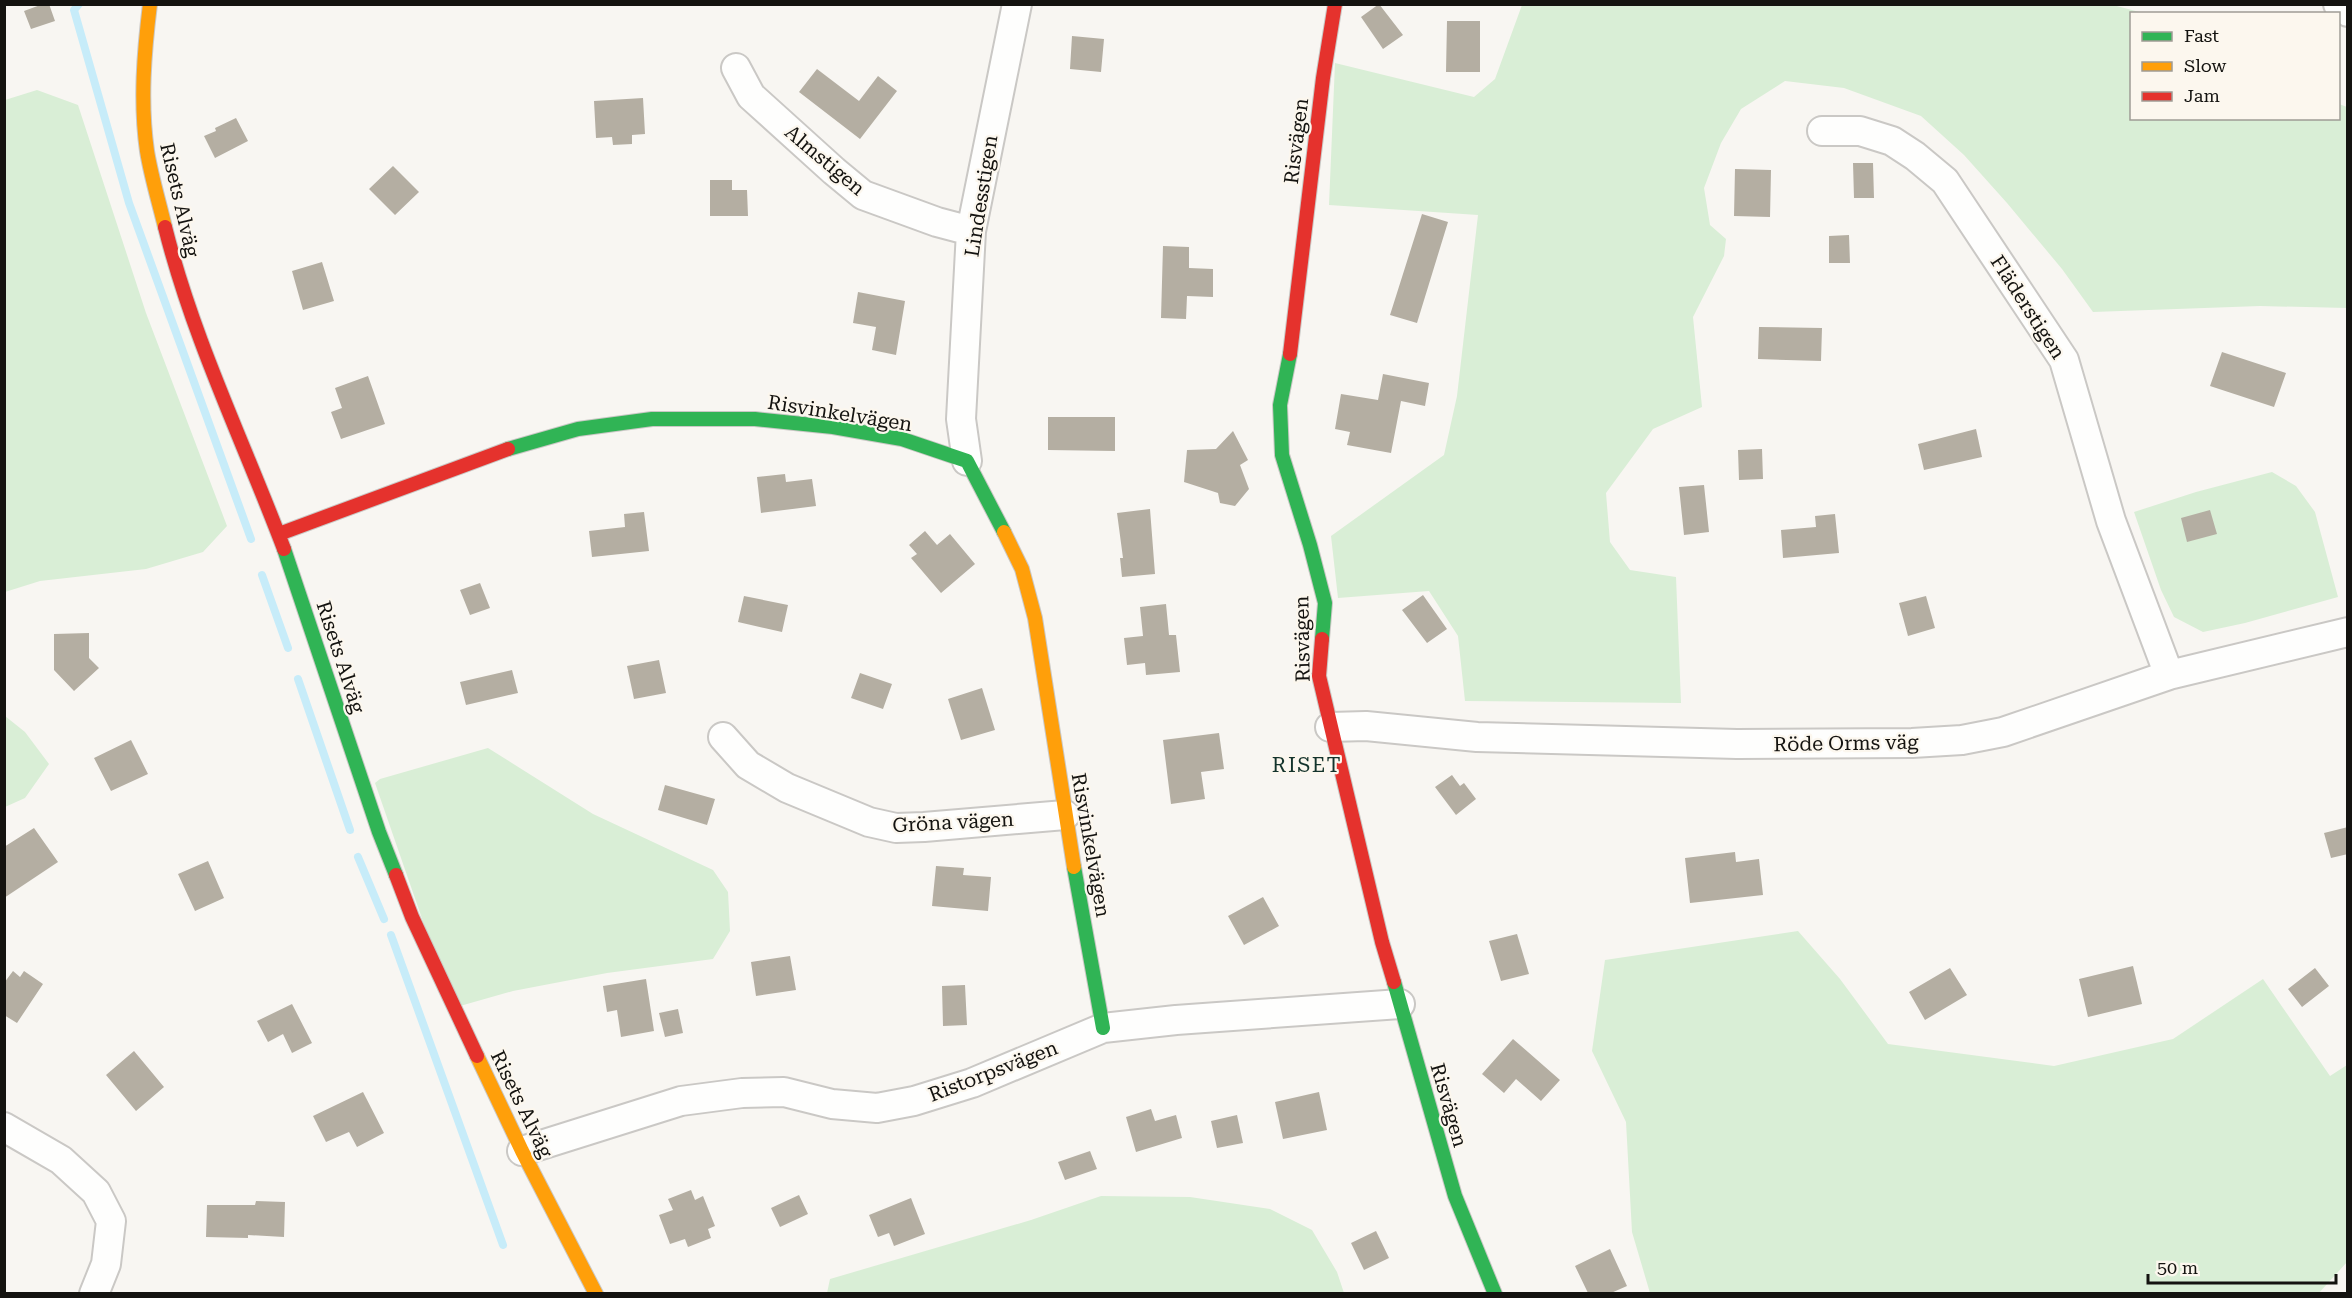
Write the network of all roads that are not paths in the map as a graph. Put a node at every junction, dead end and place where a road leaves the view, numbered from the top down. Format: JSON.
{"nodes":[{"id":1,"x":150,"y":4,"type":"edge"},
{"id":2,"x":1017,"y":4,"type":"edge"},
{"id":3,"x":1335,"y":4,"type":"edge"},
{"id":4,"x":2338,"y":4,"type":"edge"},
{"id":5,"x":2348,"y":12,"type":"edge"},
{"id":6,"x":736,"y":68,"type":"dead end"},
{"id":7,"x":1822,"y":131,"type":"dead end"},
{"id":8,"x":971,"y":231,"type":"junction"},
{"id":9,"x":967,"y":461,"type":"junction"},
{"id":10,"x":279,"y":534,"type":"junction"},
{"id":11,"x":2348,"y":632,"type":"edge"},
{"id":12,"x":2169,"y":675,"type":"junction"},
{"id":13,"x":1330,"y":727,"type":"junction"},
{"id":14,"x":723,"y":738,"type":"dead end"},
{"id":15,"x":1065,"y":815,"type":"junction"},
{"id":16,"x":1400,"y":1004,"type":"junction"},
{"id":17,"x":1103,"y":1028,"type":"junction"},
{"id":18,"x":4,"y":1127,"type":"edge"},
{"id":19,"x":522,"y":1151,"type":"junction"},
{"id":20,"x":94,"y":1293,"type":"edge"},
{"id":21,"x":596,"y":1293,"type":"edge"},
{"id":22,"x":1495,"y":1293,"type":"edge"}],
"edges":[{"from":1,"to":10,"type":"street","name":"Risets Alväg"},
{"from":2,"to":8,"type":"street","name":"Lindesstigen"},
{"from":3,"to":13,"type":"street","name":"Risvägen"},
{"from":4,"to":5,"type":"street"},
{"from":6,"to":8,"type":"street","name":"Almstigen"},
{"from":7,"to":12,"type":"street","name":"Fläderstigen"},
{"from":8,"to":9,"type":"street","name":"Lindesstigen"},
{"from":9,"to":10,"type":"street","name":"Risvinkelvägen"},
{"from":9,"to":15,"type":"street","name":"Risvinkelvägen"},
{"from":10,"to":19,"type":"street","name":"Risets Alväg"},
{"from":11,"to":12,"type":"street","name":"Röde Orms väg"},
{"from":12,"to":13,"type":"street","name":"Röde Orms väg"},
{"from":13,"to":16,"type":"street","name":"Risvägen"},
{"from":14,"to":15,"type":"street","name":"Gröna vägen"},
{"from":15,"to":17,"type":"street","name":"Risvinkelvägen"},
{"from":16,"to":17,"type":"street","name":"Ristorpsvägen"},
{"from":16,"to":22,"type":"street","name":"Risvägen"},
{"from":17,"to":19,"type":"street","name":"Ristorpsvägen"},
{"from":18,"to":20,"type":"street"},
{"from":19,"to":21,"type":"street","name":"Risets Alväg"}]}
